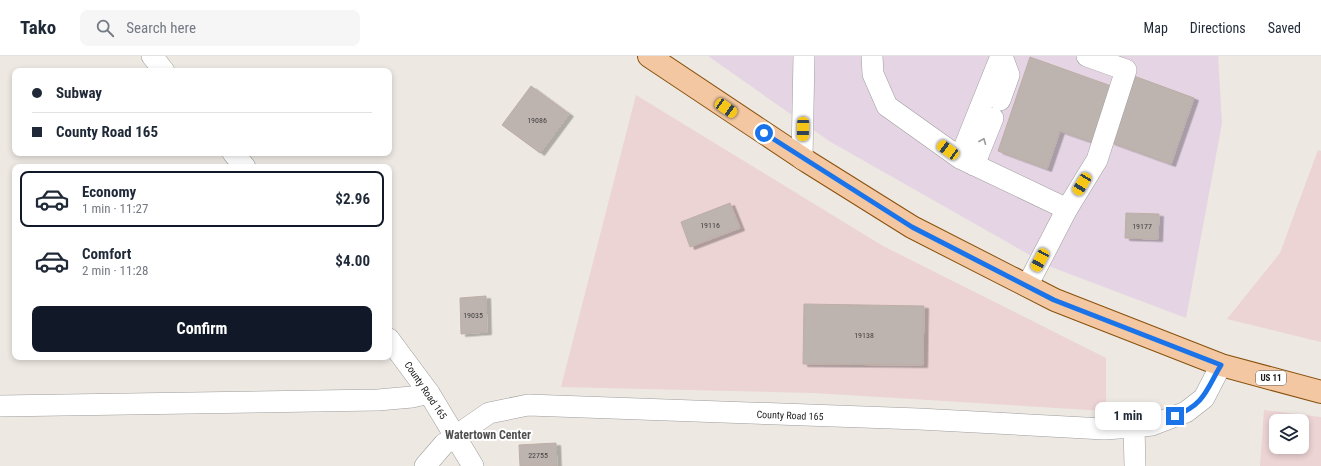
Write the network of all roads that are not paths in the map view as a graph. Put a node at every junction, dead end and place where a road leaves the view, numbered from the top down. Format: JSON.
{"nodes":[{"id":1,"x":152,"y":56,"type":"edge"},
{"id":2,"x":649,"y":56,"type":"edge"},
{"id":3,"x":804,"y":56,"type":"edge"},
{"id":4,"x":872,"y":56,"type":"edge"},
{"id":5,"x":1001,"y":56,"type":"edge"},
{"id":6,"x":1087,"y":56,"type":"edge"},
{"id":7,"x":162,"y":68,"type":"edge"},
{"id":8,"x":236,"y":156,"type":"edge"},
{"id":9,"x":802,"y":159,"type":"junction"},
{"id":10,"x":967,"y":162,"type":"junction"},
{"id":11,"x":242,"y":164,"type":"edge"},
{"id":12,"x":1067,"y":209,"type":"junction"},
{"id":13,"x":1027,"y":286,"type":"junction"},
{"id":14,"x":392,"y":343,"type":"edge"},
{"id":15,"x":1221,"y":365,"type":"junction"},
{"id":16,"x":1321,"y":392,"type":"edge"},
{"id":17,"x":429,"y":393,"type":"junction"},
{"id":18,"x":0,"y":406,"type":"edge"},
{"id":19,"x":1134,"y":427,"type":"junction"},
{"id":20,"x":456,"y":435,"type":"junction"},
{"id":21,"x":425,"y":466,"type":"edge"},
{"id":22,"x":473,"y":466,"type":"edge"},
{"id":23,"x":1135,"y":466,"type":"edge"}],
"edges":[{"from":1,"to":7,"type":"street"},
{"from":2,"to":9,"type":"main road","number":"US 11"},
{"from":3,"to":9,"type":"street"},
{"from":4,"to":10,"type":"street"},
{"from":5,"to":10,"type":"street"},
{"from":10,"to":5,"type":"street","one_way":true},
{"from":6,"to":12,"type":"street"},
{"from":8,"to":11,"type":"street"},
{"from":9,"to":13,"type":"main road","number":"US 11"},
{"from":10,"to":12,"type":"street"},
{"from":12,"to":13,"type":"street"},
{"from":13,"to":15,"type":"main road","number":"US 11"},
{"from":14,"to":17,"type":"street","name":"County Road 165"},
{"from":15,"to":16,"type":"main road","number":"US 11"},
{"from":15,"to":19,"type":"street","name":"County Road 165"},
{"from":17,"to":18,"type":"street"},
{"from":17,"to":20,"type":"street","name":"County Road 165"},
{"from":19,"to":20,"type":"street","name":"County Road 165"},
{"from":19,"to":23,"type":"street"},
{"from":20,"to":21,"type":"street"},
{"from":20,"to":22,"type":"street"}]}
